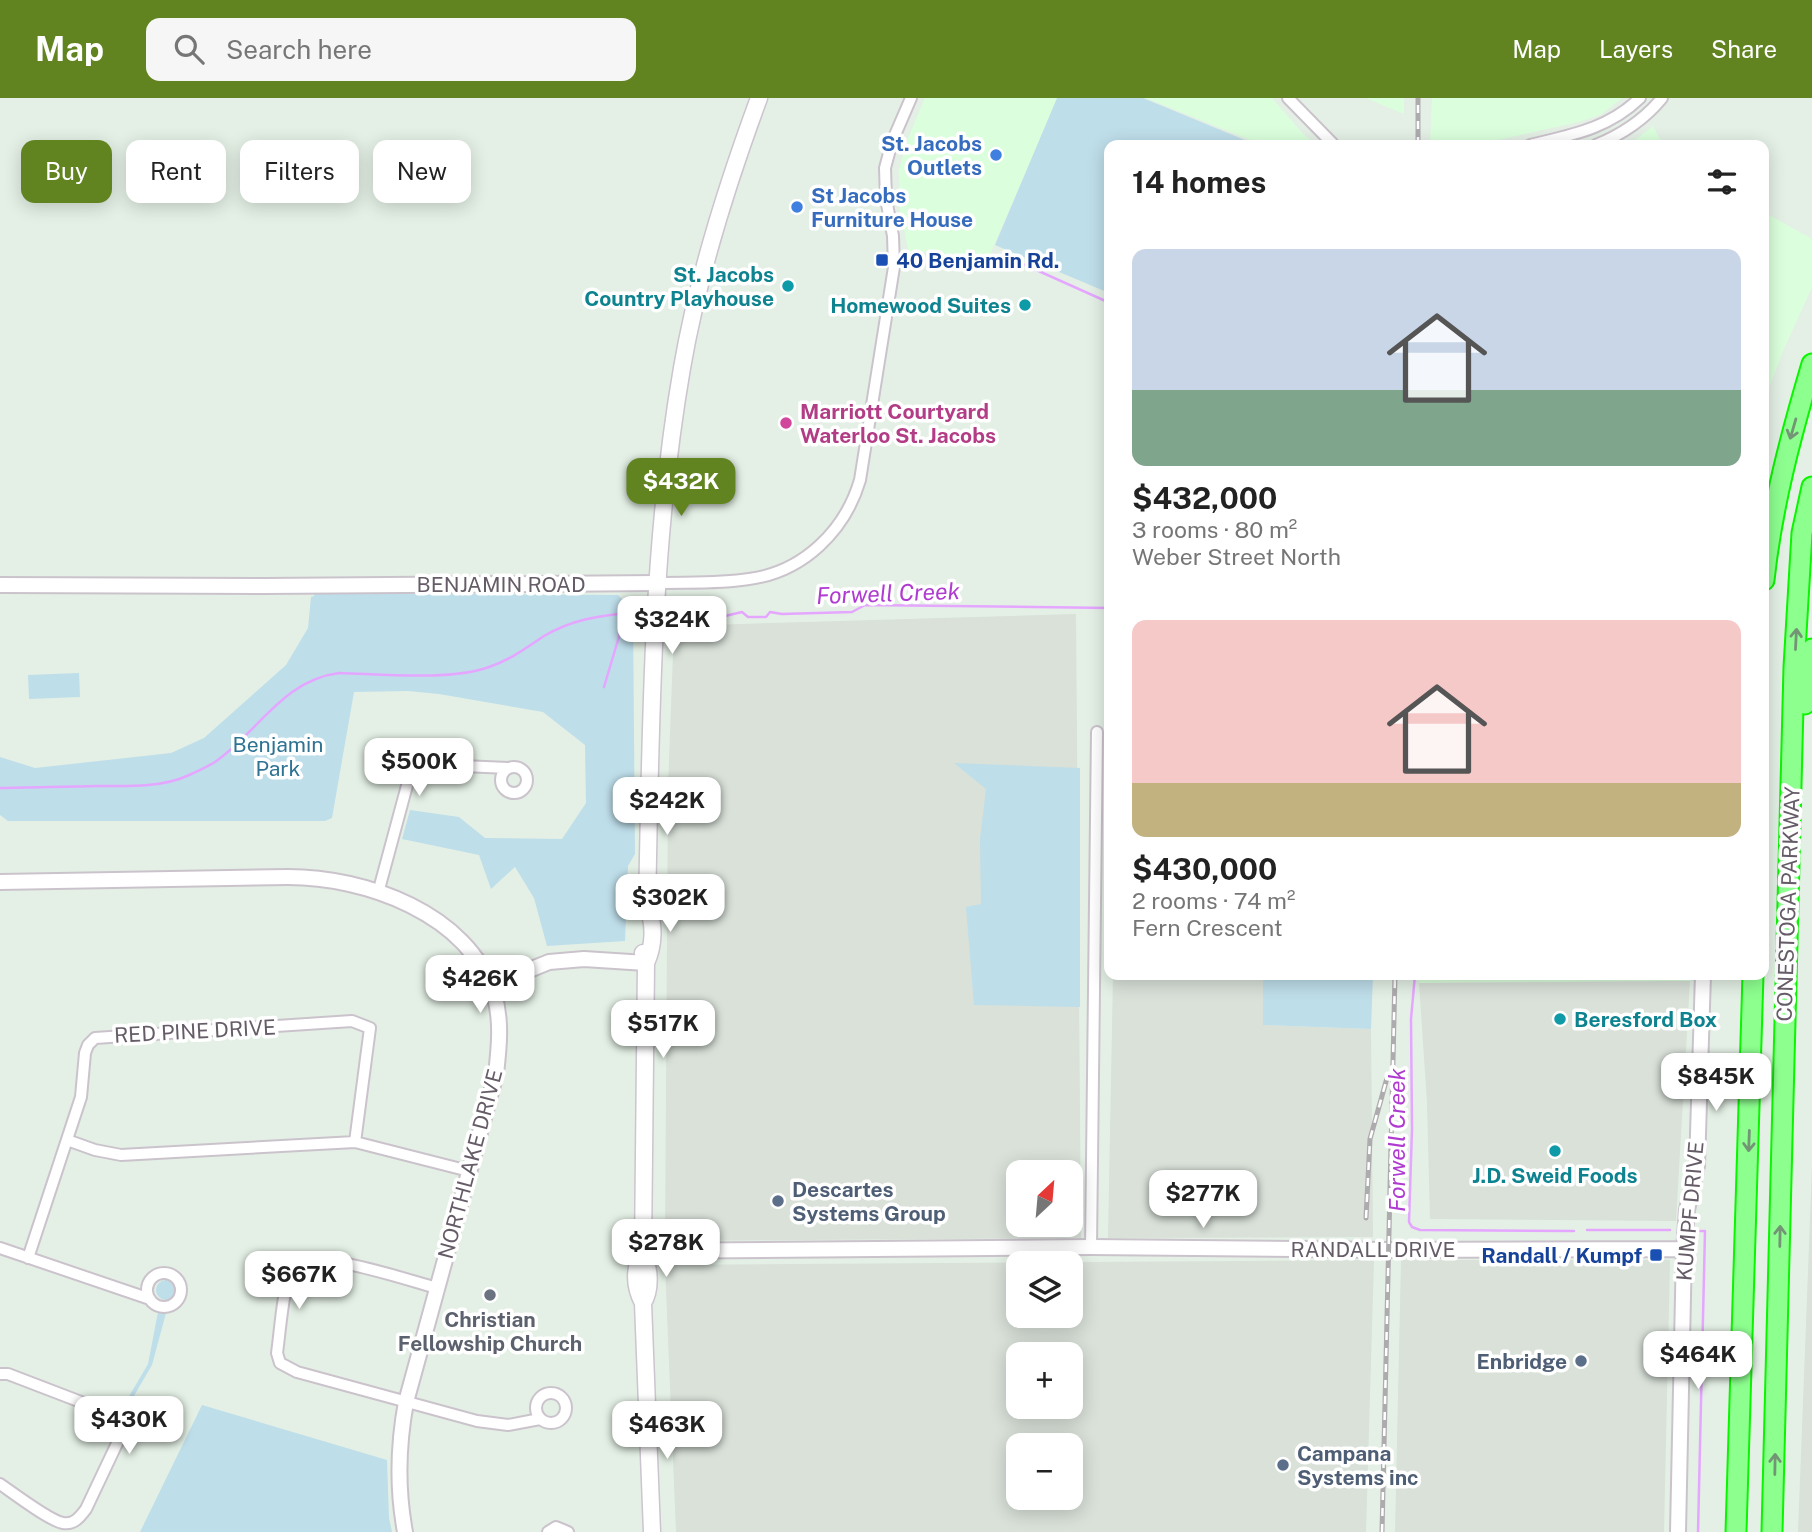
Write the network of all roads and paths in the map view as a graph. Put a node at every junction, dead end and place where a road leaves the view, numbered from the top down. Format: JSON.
{"nodes":[{"id":1,"x":759,"y":98,"type":"edge"},
{"id":2,"x":911,"y":98,"type":"edge"},
{"id":3,"x":1288,"y":98,"type":"edge"},
{"id":4,"x":1640,"y":98,"type":"edge"},
{"id":5,"x":1662,"y":98,"type":"edge"},
{"id":6,"x":1329,"y":140,"type":"edge"},
{"id":7,"x":1548,"y":140,"type":"edge"},
{"id":8,"x":1606,"y":140,"type":"edge"},
{"id":9,"x":1812,"y":364,"type":"edge"},
{"id":10,"x":1812,"y":487,"type":"edge"},
{"id":11,"x":1769,"y":539,"type":"edge"},
{"id":12,"x":657,"y":583,"type":"junction"},
{"id":13,"x":0,"y":585,"type":"edge"},
{"id":14,"x":1812,"y":649,"type":"edge"},
{"id":15,"x":1097,"y":732,"type":"dead end"},
{"id":16,"x":508,"y":768,"type":"dead end"},
{"id":17,"x":1791,"y":806,"type":"junction"},
{"id":18,"x":0,"y":882,"type":"edge"},
{"id":19,"x":378,"y":893,"type":"junction"},
{"id":20,"x":646,"y":963,"type":"junction"},
{"id":21,"x":1703,"y":980,"type":"edge"},
{"id":22,"x":1753,"y":980,"type":"edge"},
{"id":23,"x":490,"y":986,"type":"junction"},
{"id":24,"x":68,"y":1140,"type":"junction"},
{"id":25,"x":355,"y":1142,"type":"junction"},
{"id":26,"x":469,"y":1171,"type":"junction"},
{"id":27,"x":1091,"y":1247,"type":"junction"},
{"id":28,"x":0,"y":1248,"type":"edge"},
{"id":29,"x":1684,"y":1249,"type":"junction"},
{"id":30,"x":643,"y":1251,"type":"junction"},
{"id":31,"x":28,"y":1258,"type":"junction"},
{"id":32,"x":437,"y":1289,"type":"junction"},
{"id":33,"x":150,"y":1299,"type":"dead end"},
{"id":34,"x":0,"y":1374,"type":"edge"},
{"id":35,"x":406,"y":1402,"type":"junction"},
{"id":36,"x":540,"y":1419,"type":"dead end"},
{"id":37,"x":0,"y":1484,"type":"edge"},
{"id":38,"x":405,"y":1532,"type":"edge"},
{"id":39,"x":548,"y":1532,"type":"edge"},
{"id":40,"x":568,"y":1532,"type":"edge"},
{"id":41,"x":652,"y":1532,"type":"edge"},
{"id":42,"x":1678,"y":1532,"type":"edge"},
{"id":43,"x":1736,"y":1532,"type":"edge"},
{"id":44,"x":1772,"y":1532,"type":"edge"}],
"edges":[{"from":1,"to":12,"type":"main road"},
{"from":2,"to":12,"type":"street","name":"BENJAMIN ROAD"},
{"from":3,"to":6,"type":"street"},
{"from":4,"to":7,"type":"street"},
{"from":5,"to":8,"type":"street"},
{"from":9,"to":11,"type":"highway","one_way":true},
{"from":17,"to":10,"type":"highway","name":"CONESTOGA PARKWAY","one_way":true},
{"from":12,"to":13,"type":"street","name":"BENJAMIN ROAD"},
{"from":12,"to":20,"type":"main road"},
{"from":14,"to":17,"type":"highway"},
{"from":15,"to":27,"type":"street"},
{"from":16,"to":19,"type":"street"},
{"from":44,"to":17,"type":"highway","name":"CONESTOGA PARKWAY","one_way":true},
{"from":18,"to":19,"type":"street","name":"NORTHLAKE DRIVE"},
{"from":19,"to":23,"type":"street","name":"NORTHLAKE DRIVE"},
{"from":20,"to":23,"type":"street"},
{"from":20,"to":30,"type":"main road"},
{"from":21,"to":29,"type":"street","name":"KUMPF DRIVE"},
{"from":22,"to":43,"type":"highway","name":"CONESTOGA PARKWAY","one_way":true},
{"from":23,"to":26,"type":"street","name":"NORTHLAKE DRIVE"},
{"from":24,"to":25,"type":"street"},
{"from":24,"to":25,"type":"street","name":"RED PINE DRIVE"},
{"from":24,"to":31,"type":"street","name":"RED PINE DRIVE"},
{"from":25,"to":26,"type":"street"},
{"from":26,"to":32,"type":"street","name":"NORTHLAKE DRIVE"},
{"from":27,"to":29,"type":"street","name":"RANDALL DRIVE"},
{"from":27,"to":30,"type":"street","name":"RANDALL DRIVE"},
{"from":28,"to":31,"type":"street"},
{"from":29,"to":42,"type":"street","name":"KUMPF DRIVE"},
{"from":30,"to":41,"type":"main road"},
{"from":31,"to":33,"type":"street"},
{"from":32,"to":35,"type":"street","name":"NORTHLAKE DRIVE"},
{"from":32,"to":35,"type":"street"},
{"from":34,"to":37,"type":"street"},
{"from":35,"to":36,"type":"street"},
{"from":35,"to":38,"type":"street","name":"NORTHLAKE DRIVE"},
{"from":39,"to":40,"type":"street"}]}
